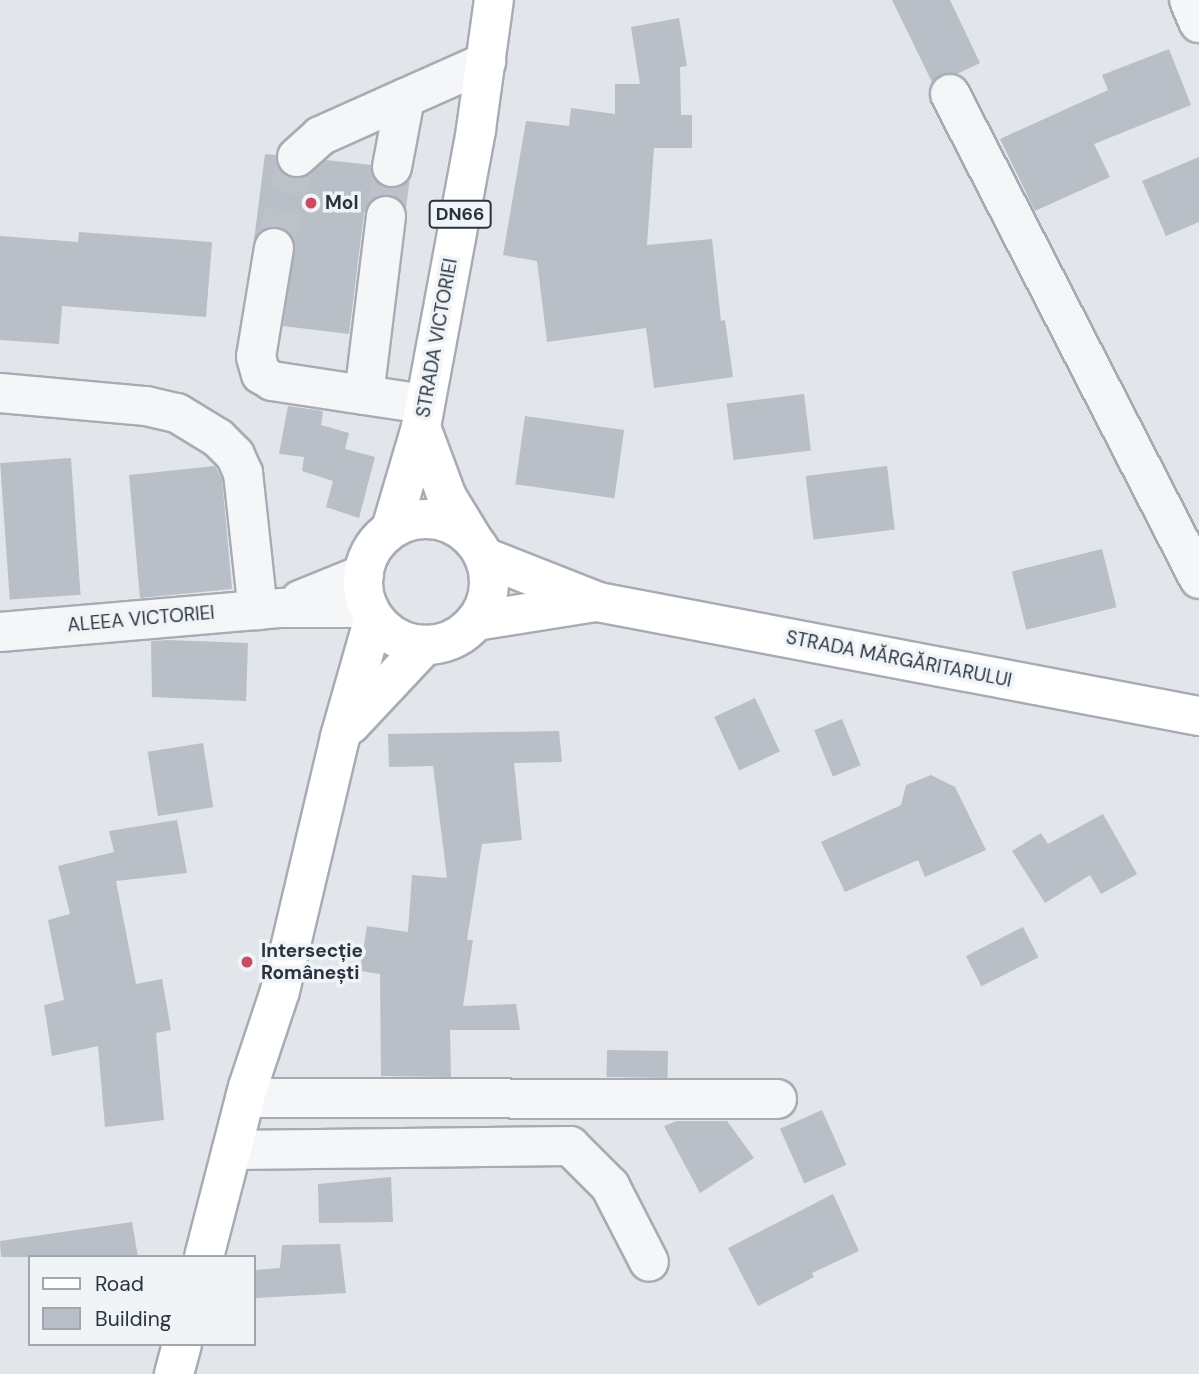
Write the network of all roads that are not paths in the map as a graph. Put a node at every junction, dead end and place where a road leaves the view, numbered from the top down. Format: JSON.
{"nodes":[{"id":1,"x":494,"y":0,"type":"edge"},
{"id":2,"x":1189,"y":0,"type":"edge"},
{"id":3,"x":1199,"y":23,"type":"edge"},
{"id":4,"x":486,"y":62,"type":"junction"},
{"id":5,"x":950,"y":94,"type":"dead end"},
{"id":6,"x":405,"y":98,"type":"junction"},
{"id":7,"x":298,"y":158,"type":"tunnel mouth"},
{"id":8,"x":392,"y":167,"type":"tunnel mouth"},
{"id":9,"x":386,"y":216,"type":"tunnel mouth"},
{"id":10,"x":274,"y":247,"type":"tunnel mouth"},
{"id":11,"x":0,"y":393,"type":"edge"},
{"id":12,"x":364,"y":395,"type":"junction"},
{"id":13,"x":423,"y":415,"type":"junction"},
{"id":14,"x":391,"y":529,"type":"junction"},
{"id":15,"x":478,"y":547,"type":"junction"},
{"id":16,"x":1199,"y":579,"type":"edge"},
{"id":17,"x":369,"y":600,"type":"junction"},
{"id":18,"x":598,"y":602,"type":"junction"},
{"id":19,"x":270,"y":609,"type":"junction"},
{"id":20,"x":476,"y":621,"type":"junction"},
{"id":21,"x":0,"y":632,"type":"edge"},
{"id":22,"x":425,"y":645,"type":"junction"},
{"id":23,"x":1199,"y":716,"type":"edge"},
{"id":24,"x":340,"y":737,"type":"junction"},
{"id":25,"x":246,"y":1098,"type":"junction"},
{"id":26,"x":777,"y":1099,"type":"dead end"},
{"id":27,"x":232,"y":1150,"type":"junction"},
{"id":28,"x":205,"y":1255,"type":"edge"},
{"id":29,"x":649,"y":1262,"type":"dead end"},
{"id":30,"x":181,"y":1346,"type":"edge"},
{"id":31,"x":174,"y":1374,"type":"edge"}],
"edges":[{"from":1,"to":4,"type":"main road","name":"STRADA VICTORIEI","number":"DN66"},
{"from":2,"to":3,"type":"street"},
{"from":4,"to":6,"type":"street"},
{"from":4,"to":13,"type":"main road","name":"STRADA VICTORIEI","number":"DN66"},
{"from":5,"to":16,"type":"street"},
{"from":6,"to":7,"type":"street"},
{"from":6,"to":8,"type":"street"},
{"from":9,"to":12,"type":"street"},
{"from":10,"to":12,"type":"street"},
{"from":11,"to":19,"type":"street"},
{"from":12,"to":13,"type":"street"},
{"from":13,"to":14,"type":"main road","name":"STRADA VICTORIEI","number":"DN66"},
{"from":13,"to":15,"type":"main road","name":"STRADA VICTORIEI"},
{"from":14,"to":15,"type":"main road"},
{"from":14,"to":17,"type":"main road","number":"DN66"},
{"from":15,"to":18,"type":"main road","name":"STRADA MĂRGĂRITARULUI"},
{"from":15,"to":20,"type":"main road"},
{"from":17,"to":19,"type":"street","name":"ALEEA VICTORIEI"},
{"from":17,"to":22,"type":"main road"},
{"from":17,"to":24,"type":"main road","number":"DN66"},
{"from":18,"to":20,"type":"main road","name":"STRADA MĂRGĂRITARULUI"},
{"from":18,"to":23,"type":"main road","name":"STRADA MĂRGĂRITARULUI"},
{"from":19,"to":21,"type":"street","name":"ALEEA VICTORIEI"},
{"from":20,"to":22,"type":"main road","number":"DN66"},
{"from":22,"to":24,"type":"main road","number":"DN66"},
{"from":24,"to":25,"type":"main road","number":"DN66"},
{"from":25,"to":26,"type":"street"},
{"from":25,"to":27,"type":"main road","number":"DN66"},
{"from":27,"to":28,"type":"main road","number":"DN66"},
{"from":27,"to":29,"type":"street"},
{"from":30,"to":31,"type":"main road"}]}
